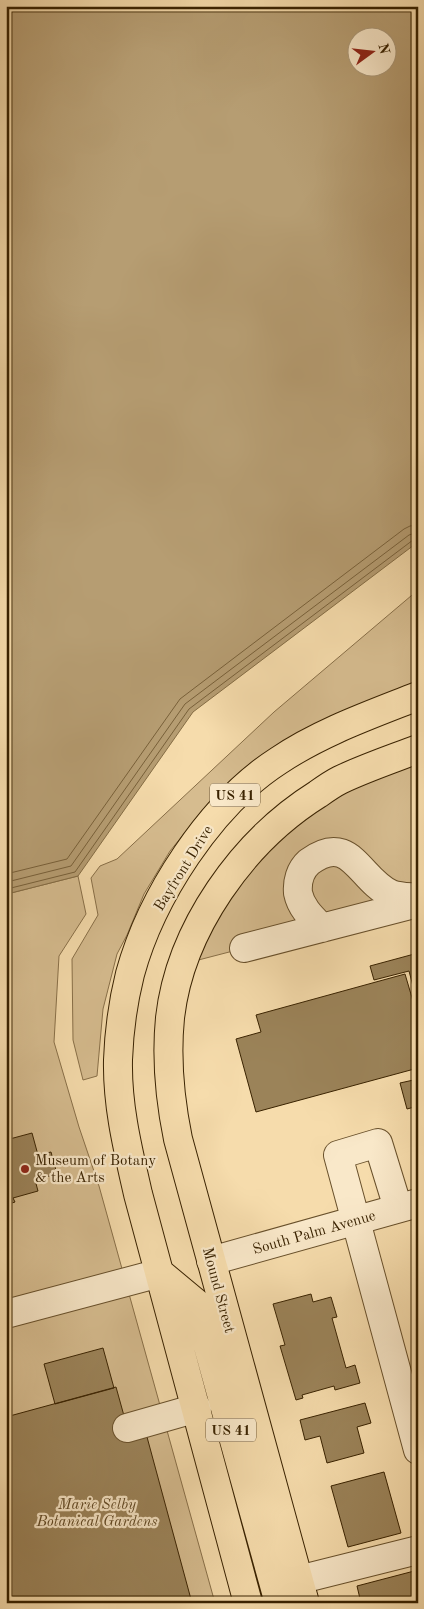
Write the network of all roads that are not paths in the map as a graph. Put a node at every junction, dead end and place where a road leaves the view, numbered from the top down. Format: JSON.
{"nodes":[{"id":1,"x":418,"y":696,"type":"edge"},
{"id":2,"x":418,"y":749,"type":"edge"},
{"id":3,"x":418,"y":898,"type":"edge"},
{"id":4,"x":418,"y":903,"type":"edge"},
{"id":5,"x":322,"y":928,"type":"junction"},
{"id":6,"x":244,"y":948,"type":"dead end"},
{"id":7,"x":408,"y":1206,"type":"edge"},
{"id":8,"x":356,"y":1219,"type":"junction"},
{"id":9,"x":211,"y":1260,"type":"junction"},
{"id":10,"x":160,"y":1273,"type":"junction"},
{"id":11,"x":6,"y":1314,"type":"edge"},
{"id":12,"x":197,"y":1408,"type":"junction"},
{"id":13,"x":127,"y":1428,"type":"dead end"},
{"id":14,"x":418,"y":1450,"type":"edge"},
{"id":15,"x":418,"y":1550,"type":"edge"},
{"id":16,"x":301,"y":1591,"type":"edge"},
{"id":17,"x":248,"y":1603,"type":"edge"},
{"id":18,"x":279,"y":1603,"type":"edge"}],
"edges":[{"from":1,"to":10,"type":"main road","name":"Bayfront Drive","number":"US 41"},
{"from":2,"to":9,"type":"main road","name":"Mound Street","number":"US 41"},
{"from":3,"to":5,"type":"street"},
{"from":4,"to":5,"type":"street"},
{"from":5,"to":6,"type":"street"},
{"from":7,"to":8,"type":"street","name":"South Palm Avenue"},
{"from":7,"to":8,"type":"street"},
{"from":8,"to":9,"type":"street","name":"South Palm Avenue"},
{"from":8,"to":14,"type":"street"},
{"from":9,"to":16,"type":"main road","name":"Mound Street","number":"US 41"},
{"from":10,"to":11,"type":"street"},
{"from":10,"to":12,"type":"main road","number":"US 41"},
{"from":10,"to":18,"type":"main road","number":"US 41"},
{"from":12,"to":13,"type":"street"},
{"from":12,"to":17,"type":"main road","number":"US 41"},
{"from":15,"to":16,"type":"street"}]}
